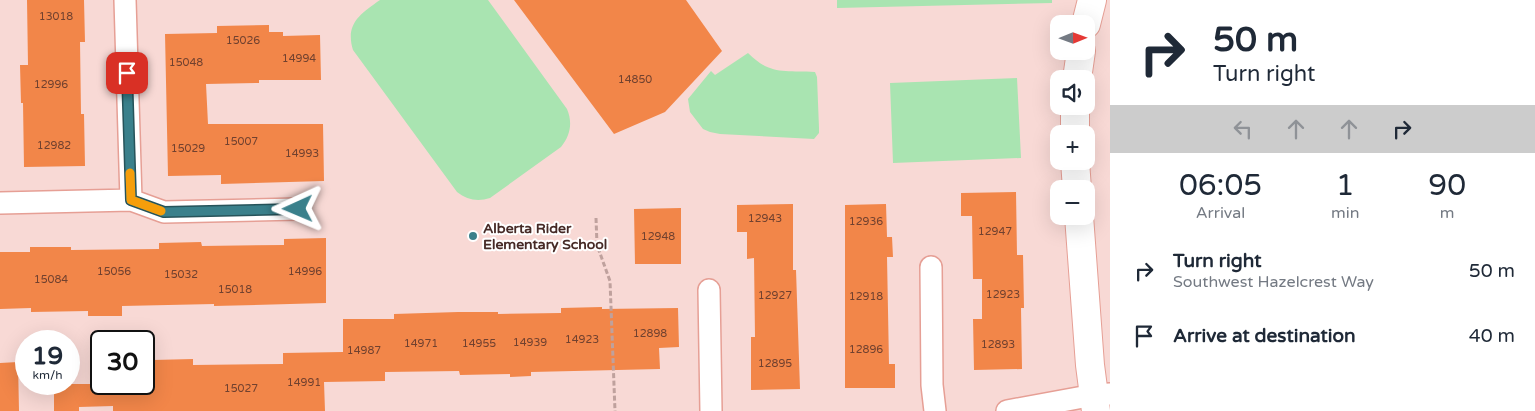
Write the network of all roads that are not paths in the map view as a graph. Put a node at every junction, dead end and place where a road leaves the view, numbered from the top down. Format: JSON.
{"nodes":[{"id":1,"x":124,"y":0,"type":"edge"},
{"id":2,"x":1092,"y":0,"type":"edge"},
{"id":3,"x":1088,"y":15,"type":"edge"},
{"id":4,"x":131,"y":200,"type":"junction"},
{"id":5,"x":0,"y":204,"type":"edge"},
{"id":6,"x":298,"y":209,"type":"dead end"},
{"id":7,"x":1080,"y":225,"type":"edge"},
{"id":8,"x":931,"y":267,"type":"dead end"},
{"id":9,"x":709,"y":290,"type":"dead end"},
{"id":10,"x":1100,"y":400,"type":"edge"},
{"id":11,"x":711,"y":411,"type":"edge"},
{"id":12,"x":935,"y":411,"type":"edge"},
{"id":13,"x":1007,"y":411,"type":"edge"}],
"edges":[{"from":1,"to":4,"type":"street"},
{"from":2,"to":3,"type":"main road"},
{"from":4,"to":5,"type":"street"},
{"from":4,"to":6,"type":"street"},
{"from":7,"to":10,"type":"main road"},
{"from":8,"to":12,"type":"street"},
{"from":9,"to":11,"type":"street"},
{"from":10,"to":13,"type":"street"}]}
